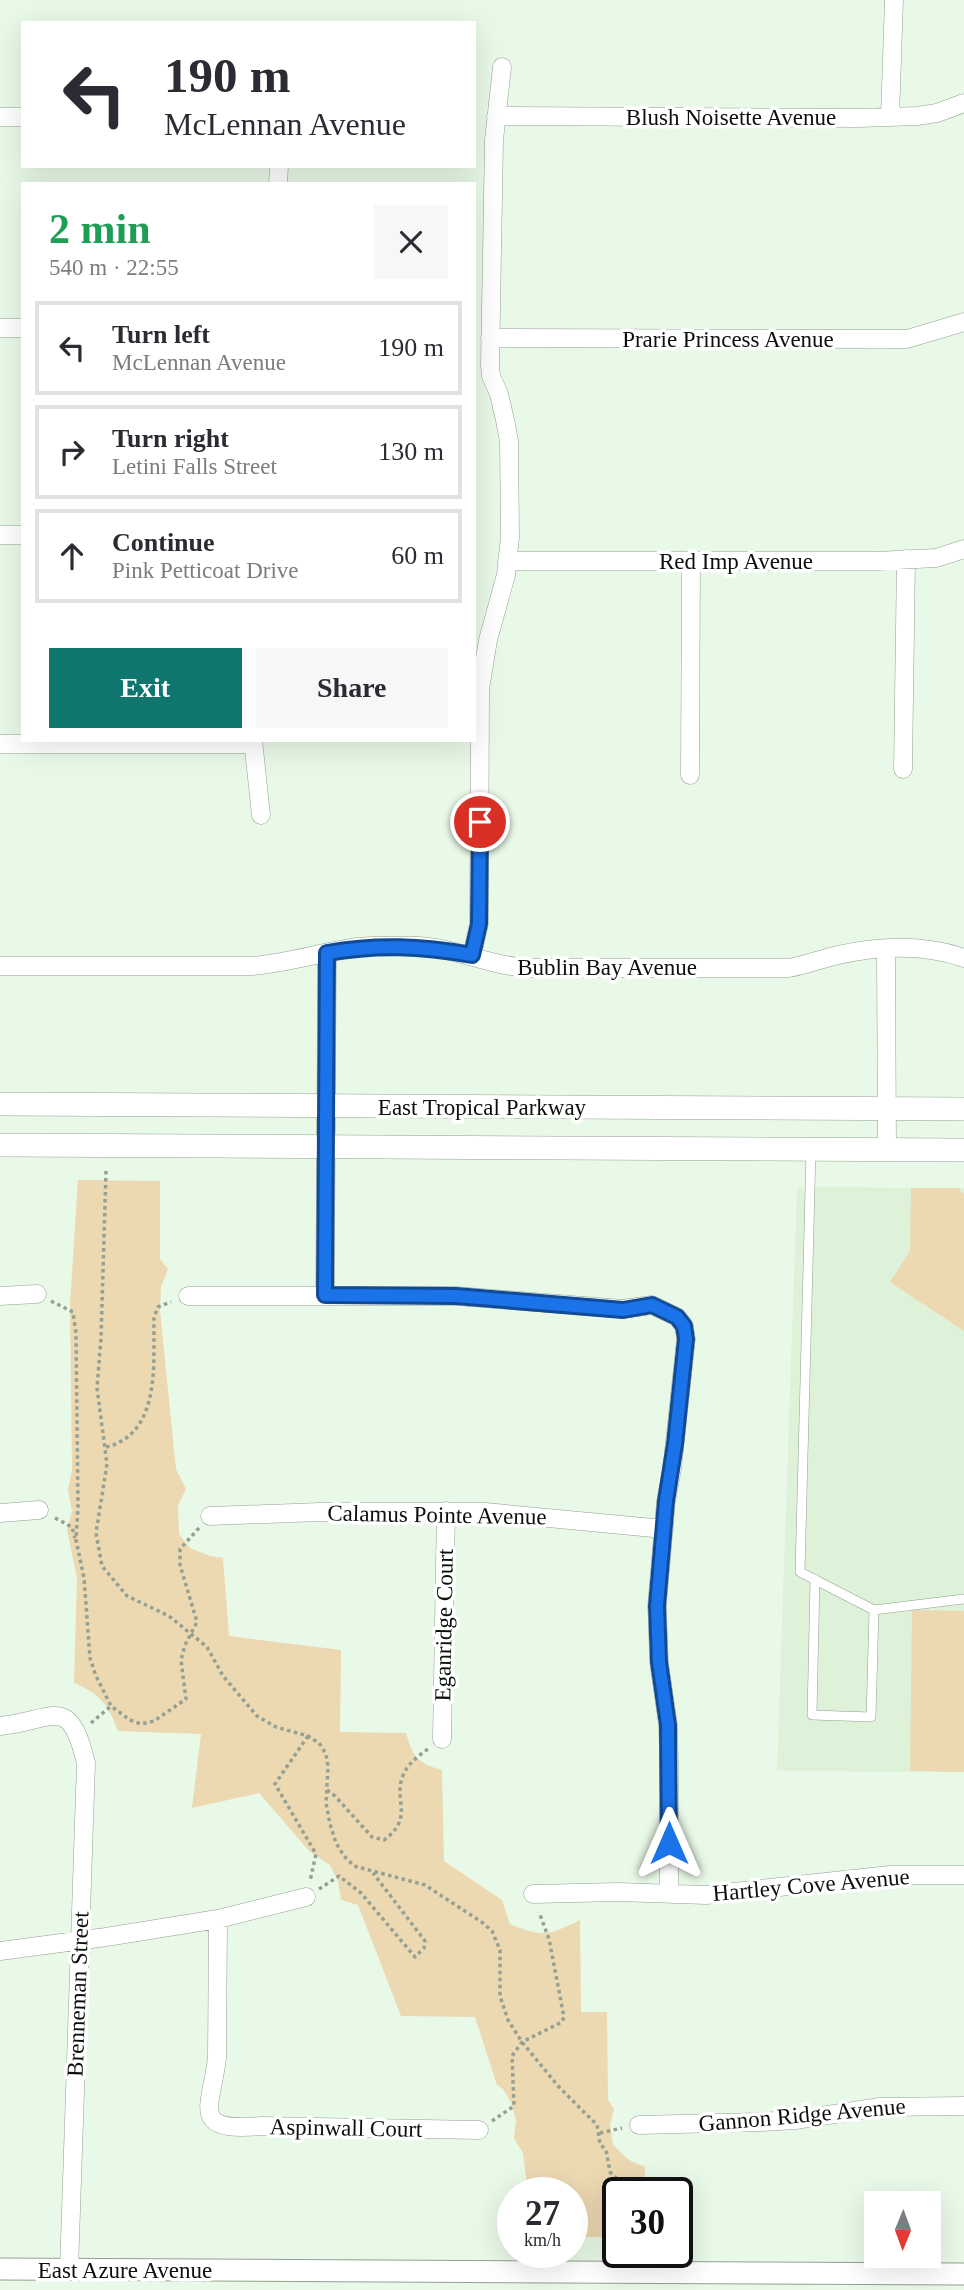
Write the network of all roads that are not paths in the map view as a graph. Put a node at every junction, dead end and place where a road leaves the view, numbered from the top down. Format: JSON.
{"nodes":[{"id":1,"x":894,"y":0,"type":"edge"},
{"id":2,"x":502,"y":67,"type":"dead end"},
{"id":3,"x":964,"y":103,"type":"edge"},
{"id":4,"x":496,"y":116,"type":"junction"},
{"id":5,"x":0,"y":117,"type":"edge"},
{"id":6,"x":21,"y":117,"type":"edge"},
{"id":7,"x":890,"y":117,"type":"junction"},
{"id":8,"x":964,"y":322,"type":"edge"},
{"id":9,"x":0,"y":328,"type":"edge"},
{"id":10,"x":21,"y":328,"type":"edge"},
{"id":11,"x":490,"y":338,"type":"junction"},
{"id":12,"x":21,"y":535,"type":"edge"},
{"id":13,"x":0,"y":536,"type":"edge"},
{"id":14,"x":964,"y":549,"type":"edge"},
{"id":15,"x":906,"y":559,"type":"junction"},
{"id":16,"x":508,"y":561,"type":"junction"},
{"id":17,"x":691,"y":561,"type":"junction"},
{"id":18,"x":253,"y":742,"type":"edge"},
{"id":19,"x":0,"y":744,"type":"edge"},
{"id":20,"x":903,"y":769,"type":"dead end"},
{"id":21,"x":690,"y":775,"type":"dead end"},
{"id":22,"x":261,"y":815,"type":"dead end"},
{"id":23,"x":886,"y":949,"type":"junction"},
{"id":24,"x":327,"y":953,"type":"junction"},
{"id":25,"x":472,"y":955,"type":"junction"},
{"id":26,"x":964,"y":958,"type":"edge"},
{"id":27,"x":0,"y":966,"type":"edge"},
{"id":28,"x":0,"y":1104,"type":"edge"},
{"id":29,"x":887,"y":1109,"type":"junction"},
{"id":30,"x":964,"y":1109,"type":"edge"},
{"id":31,"x":326,"y":1127,"type":"junction"},
{"id":32,"x":0,"y":1146,"type":"edge"},
{"id":33,"x":811,"y":1150,"type":"junction"},
{"id":34,"x":887,"y":1150,"type":"junction"},
{"id":35,"x":964,"y":1151,"type":"edge"},
{"id":36,"x":37,"y":1294,"type":"road end"},
{"id":37,"x":325,"y":1295,"type":"junction"},
{"id":38,"x":0,"y":1296,"type":"edge"},
{"id":39,"x":188,"y":1296,"type":"road end"},
{"id":40,"x":39,"y":1510,"type":"road end"},
{"id":41,"x":446,"y":1511,"type":"junction"},
{"id":42,"x":0,"y":1513,"type":"edge"},
{"id":43,"x":210,"y":1516,"type":"road end"},
{"id":44,"x":664,"y":1529,"type":"junction"},
{"id":45,"x":815,"y":1579,"type":"junction"},
{"id":46,"x":964,"y":1599,"type":"edge"},
{"id":47,"x":874,"y":1610,"type":"junction"},
{"id":48,"x":0,"y":1726,"type":"edge"},
{"id":49,"x":442,"y":1739,"type":"road end"},
{"id":50,"x":964,"y":1875,"type":"edge"},
{"id":51,"x":533,"y":1894,"type":"road end"},
{"id":52,"x":668,"y":1894,"type":"junction"},
{"id":53,"x":306,"y":1897,"type":"road end"},
{"id":54,"x":218,"y":1919,"type":"junction"},
{"id":55,"x":80,"y":1940,"type":"junction"},
{"id":56,"x":0,"y":1951,"type":"edge"},
{"id":57,"x":964,"y":2106,"type":"edge"},
{"id":58,"x":639,"y":2125,"type":"road end"},
{"id":59,"x":479,"y":2130,"type":"road end"},
{"id":60,"x":0,"y":2269,"type":"edge"},
{"id":61,"x":69,"y":2270,"type":"junction"},
{"id":62,"x":964,"y":2274,"type":"edge"},
{"id":63,"x":276,"y":2280,"type":"edge"}],
"edges":[{"from":1,"to":7,"type":"street"},
{"from":2,"to":4,"type":"street"},
{"from":3,"to":7,"type":"street","name":"Blush Noisette Avenue"},
{"from":4,"to":7,"type":"street","name":"Blush Noisette Avenue"},
{"from":4,"to":11,"type":"street"},
{"from":5,"to":6,"type":"street"},
{"from":8,"to":11,"type":"street","name":"Prarie Princess Avenue"},
{"from":9,"to":10,"type":"street"},
{"from":11,"to":16,"type":"street"},
{"from":12,"to":13,"type":"street"},
{"from":14,"to":15,"type":"street","name":"Red Imp Avenue"},
{"from":15,"to":17,"type":"street","name":"Red Imp Avenue"},
{"from":15,"to":20,"type":"street"},
{"from":16,"to":17,"type":"street","name":"Red Imp Avenue"},
{"from":16,"to":25,"type":"street"},
{"from":17,"to":21,"type":"street"},
{"from":18,"to":19,"type":"street"},
{"from":18,"to":22,"type":"street"},
{"from":23,"to":25,"type":"street","name":"Bublin Bay Avenue"},
{"from":23,"to":26,"type":"street","name":"Bublin Bay Avenue"},
{"from":23,"to":29,"type":"street"},
{"from":24,"to":25,"type":"street","name":"Bublin Bay Avenue"},
{"from":24,"to":27,"type":"street","name":"Bublin Bay Avenue"},
{"from":24,"to":31,"type":"street"},
{"from":28,"to":31,"type":"main road","name":"East Tropical Parkway"},
{"from":29,"to":30,"type":"main road","name":"East Tropical Parkway"},
{"from":29,"to":31,"type":"main road","name":"East Tropical Parkway"},
{"from":29,"to":34,"type":"street"},
{"from":31,"to":32,"type":"main road","name":"East Tropical Parkway"},
{"from":31,"to":33,"type":"main road","name":"East Tropical Parkway"},
{"from":31,"to":37,"type":"street"},
{"from":33,"to":34,"type":"main road","name":"East Tropical Parkway"},
{"from":33,"to":45,"type":"lane"},
{"from":34,"to":35,"type":"main road","name":"East Tropical Parkway"},
{"from":36,"to":38,"type":"street"},
{"from":37,"to":39,"type":"street"},
{"from":37,"to":44,"type":"street"},
{"from":40,"to":42,"type":"street"},
{"from":41,"to":43,"type":"street","name":"Calamus Pointe Avenue"},
{"from":41,"to":44,"type":"street","name":"Calamus Pointe Avenue"},
{"from":41,"to":49,"type":"street","name":"Eganridge Court"},
{"from":44,"to":52,"type":"street"},
{"from":45,"to":47,"type":"lane"},
{"from":45,"to":47,"type":"lane"},
{"from":46,"to":47,"type":"lane"},
{"from":48,"to":55,"type":"street","name":"Brenneman Street"},
{"from":50,"to":52,"type":"street","name":"Hartley Cove Avenue"},
{"from":51,"to":52,"type":"street","name":"Hartley Cove Avenue"},
{"from":53,"to":54,"type":"street"},
{"from":54,"to":55,"type":"street"},
{"from":54,"to":59,"type":"street","name":"Aspinwall Court"},
{"from":55,"to":56,"type":"street"},
{"from":55,"to":61,"type":"street","name":"Brenneman Street"},
{"from":57,"to":58,"type":"street","name":"Gannon Ridge Avenue"},
{"from":60,"to":61,"type":"street","name":"East Azure Avenue"},
{"from":61,"to":63,"type":"street","name":"East Azure Avenue"},
{"from":62,"to":63,"type":"street","name":"East Azure Avenue"}]}
